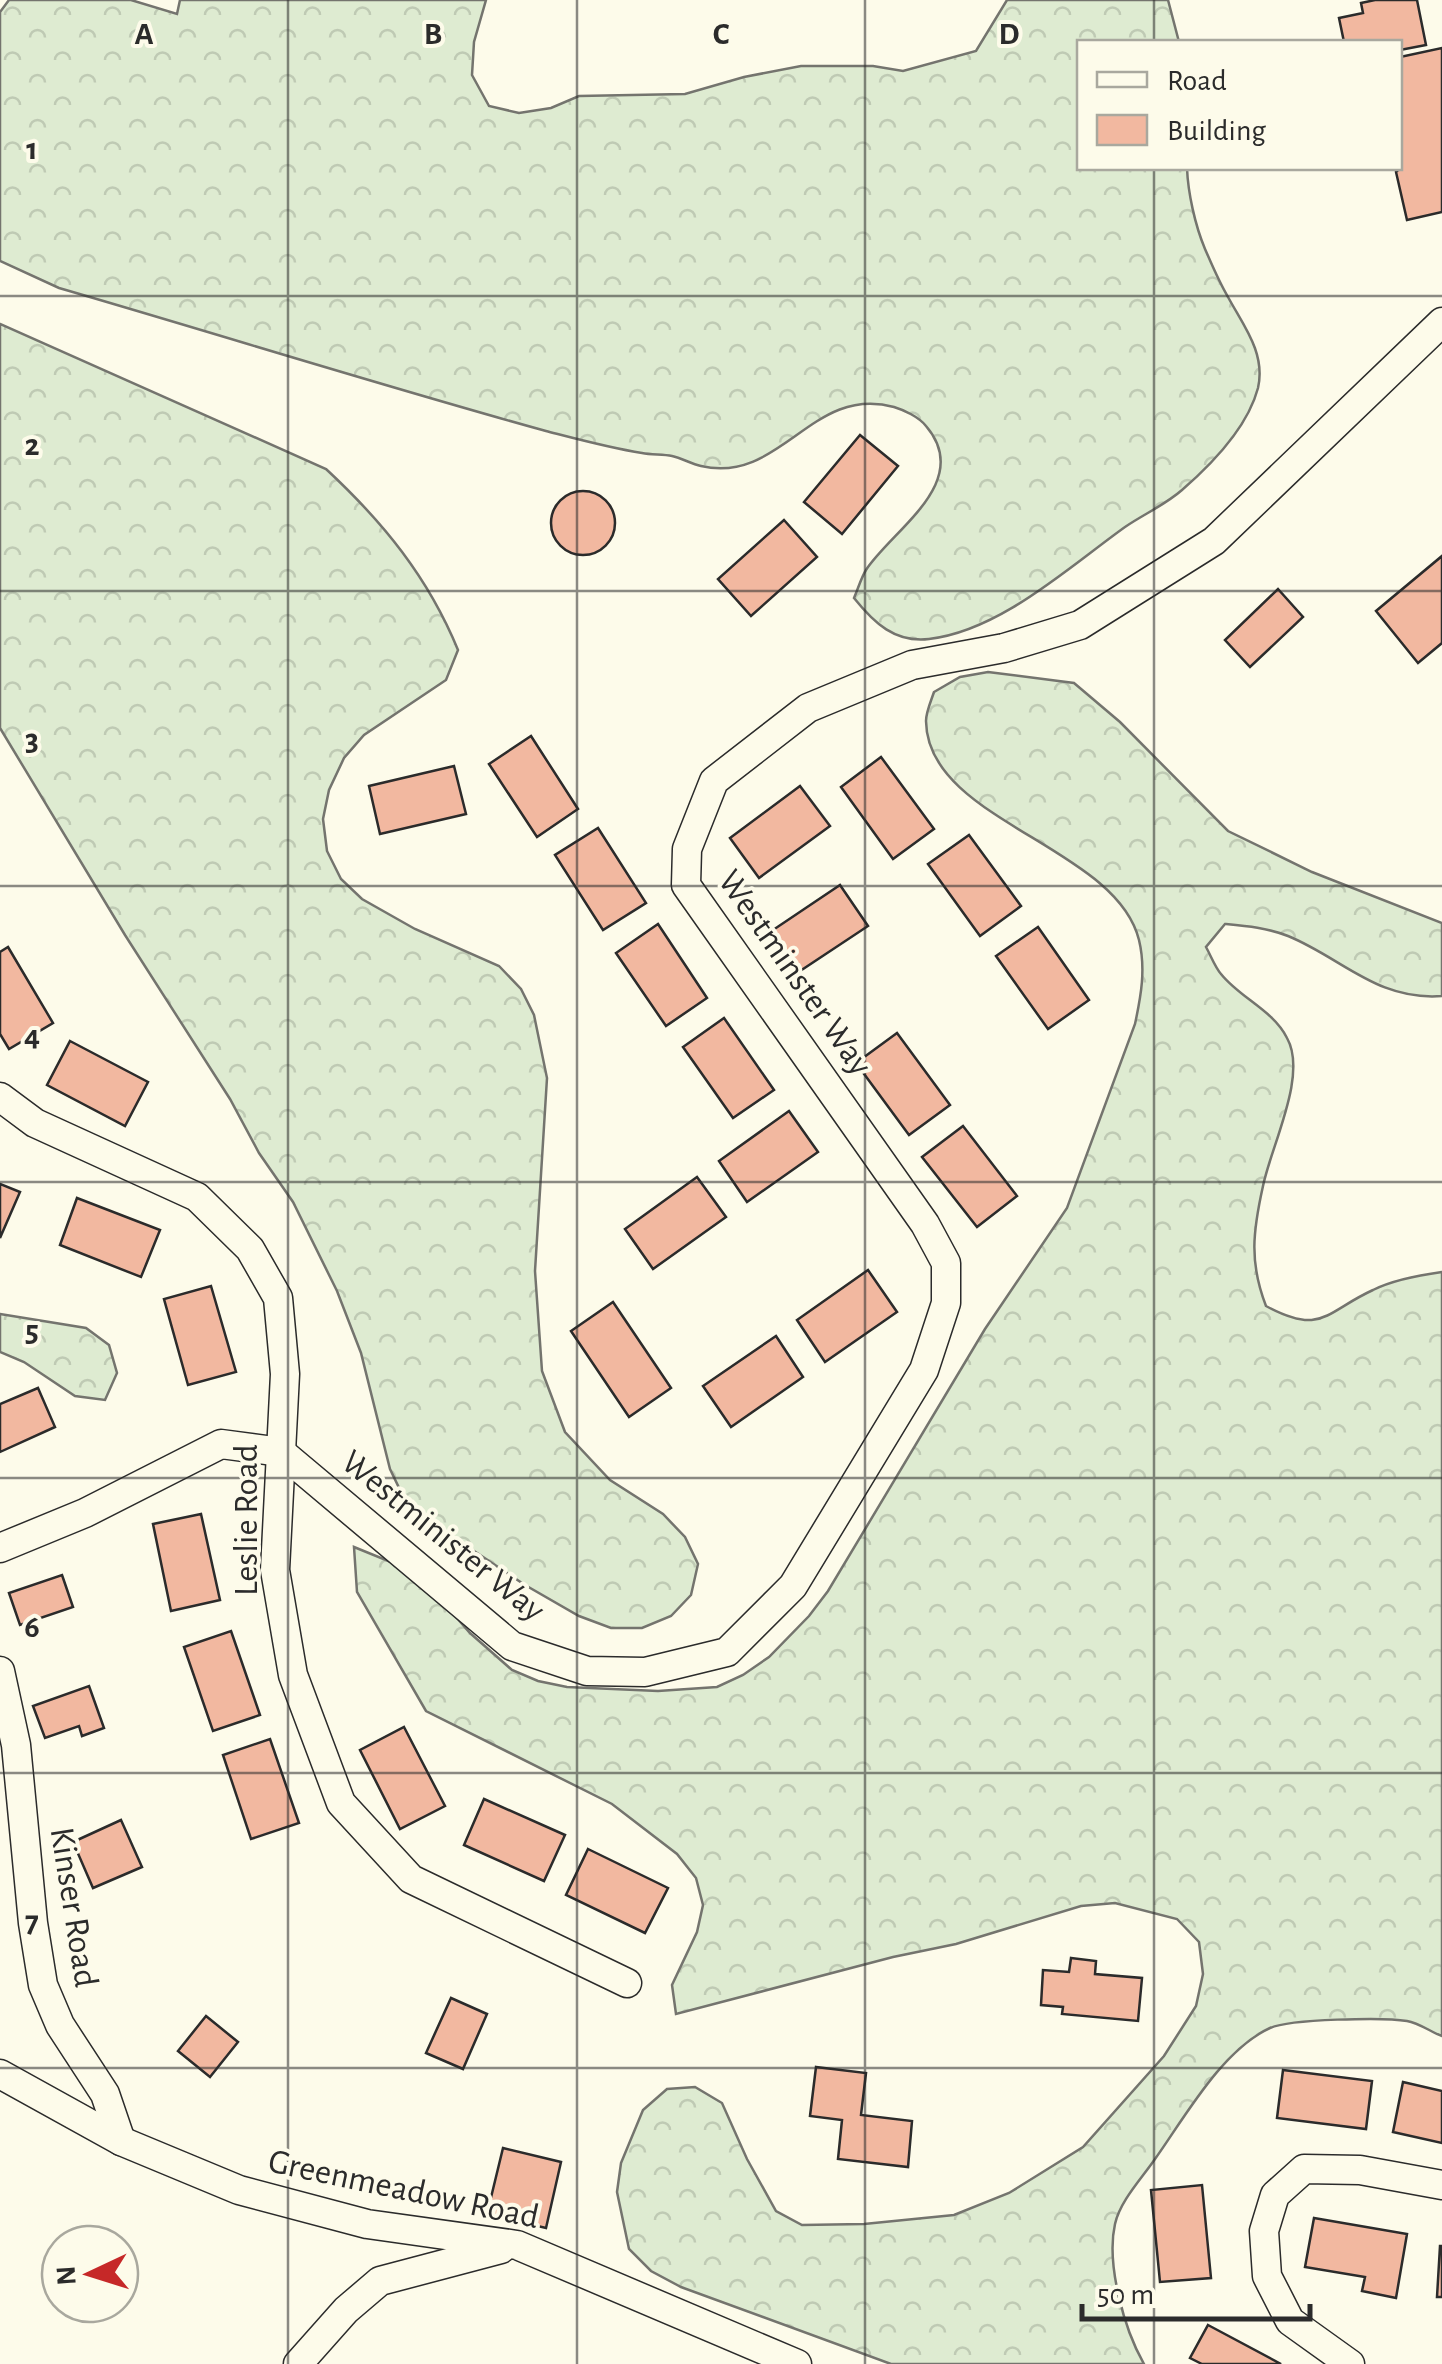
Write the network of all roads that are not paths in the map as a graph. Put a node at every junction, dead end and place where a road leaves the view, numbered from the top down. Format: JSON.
{"nodes":[{"id":1,"x":1442,"y":322,"type":"edge"},
{"id":2,"x":0,"y":1097,"type":"edge"},
{"id":3,"x":925,"y":1224,"type":"joint"},
{"id":4,"x":281,"y":1452,"type":"junction"},
{"id":5,"x":0,"y":1548,"type":"edge"},
{"id":6,"x":0,"y":1671,"type":"edge"},
{"id":7,"x":627,"y":1982,"type":"dead end"},
{"id":8,"x":0,"y":2074,"type":"edge"},
{"id":9,"x":120,"y":2141,"type":"junction"},
{"id":10,"x":1442,"y":2185,"type":"edge"},
{"id":11,"x":517,"y":2245,"type":"junction"},
{"id":12,"x":298,"y":2364,"type":"edge"},
{"id":13,"x":797,"y":2364,"type":"edge"},
{"id":14,"x":1350,"y":2364,"type":"edge"}],
"edges":[{"from":1,"to":3,"type":"street","name":"Westminster Way"},
{"from":2,"to":4,"type":"street","name":"Leslie Road"},
{"from":3,"to":4,"type":"street","name":"Westminister Way"},
{"from":4,"to":5,"type":"street"},
{"from":4,"to":7,"type":"street","name":"Leslie Road"},
{"from":6,"to":9,"type":"street","name":"Kinser Road"},
{"from":8,"to":9,"type":"street","name":"Greenmeadow Road"},
{"from":9,"to":11,"type":"street","name":"Greenmeadow Road"},
{"from":10,"to":14,"type":"street"},
{"from":11,"to":12,"type":"street"},
{"from":11,"to":13,"type":"street","name":"Greenmeadow Road"}]}
